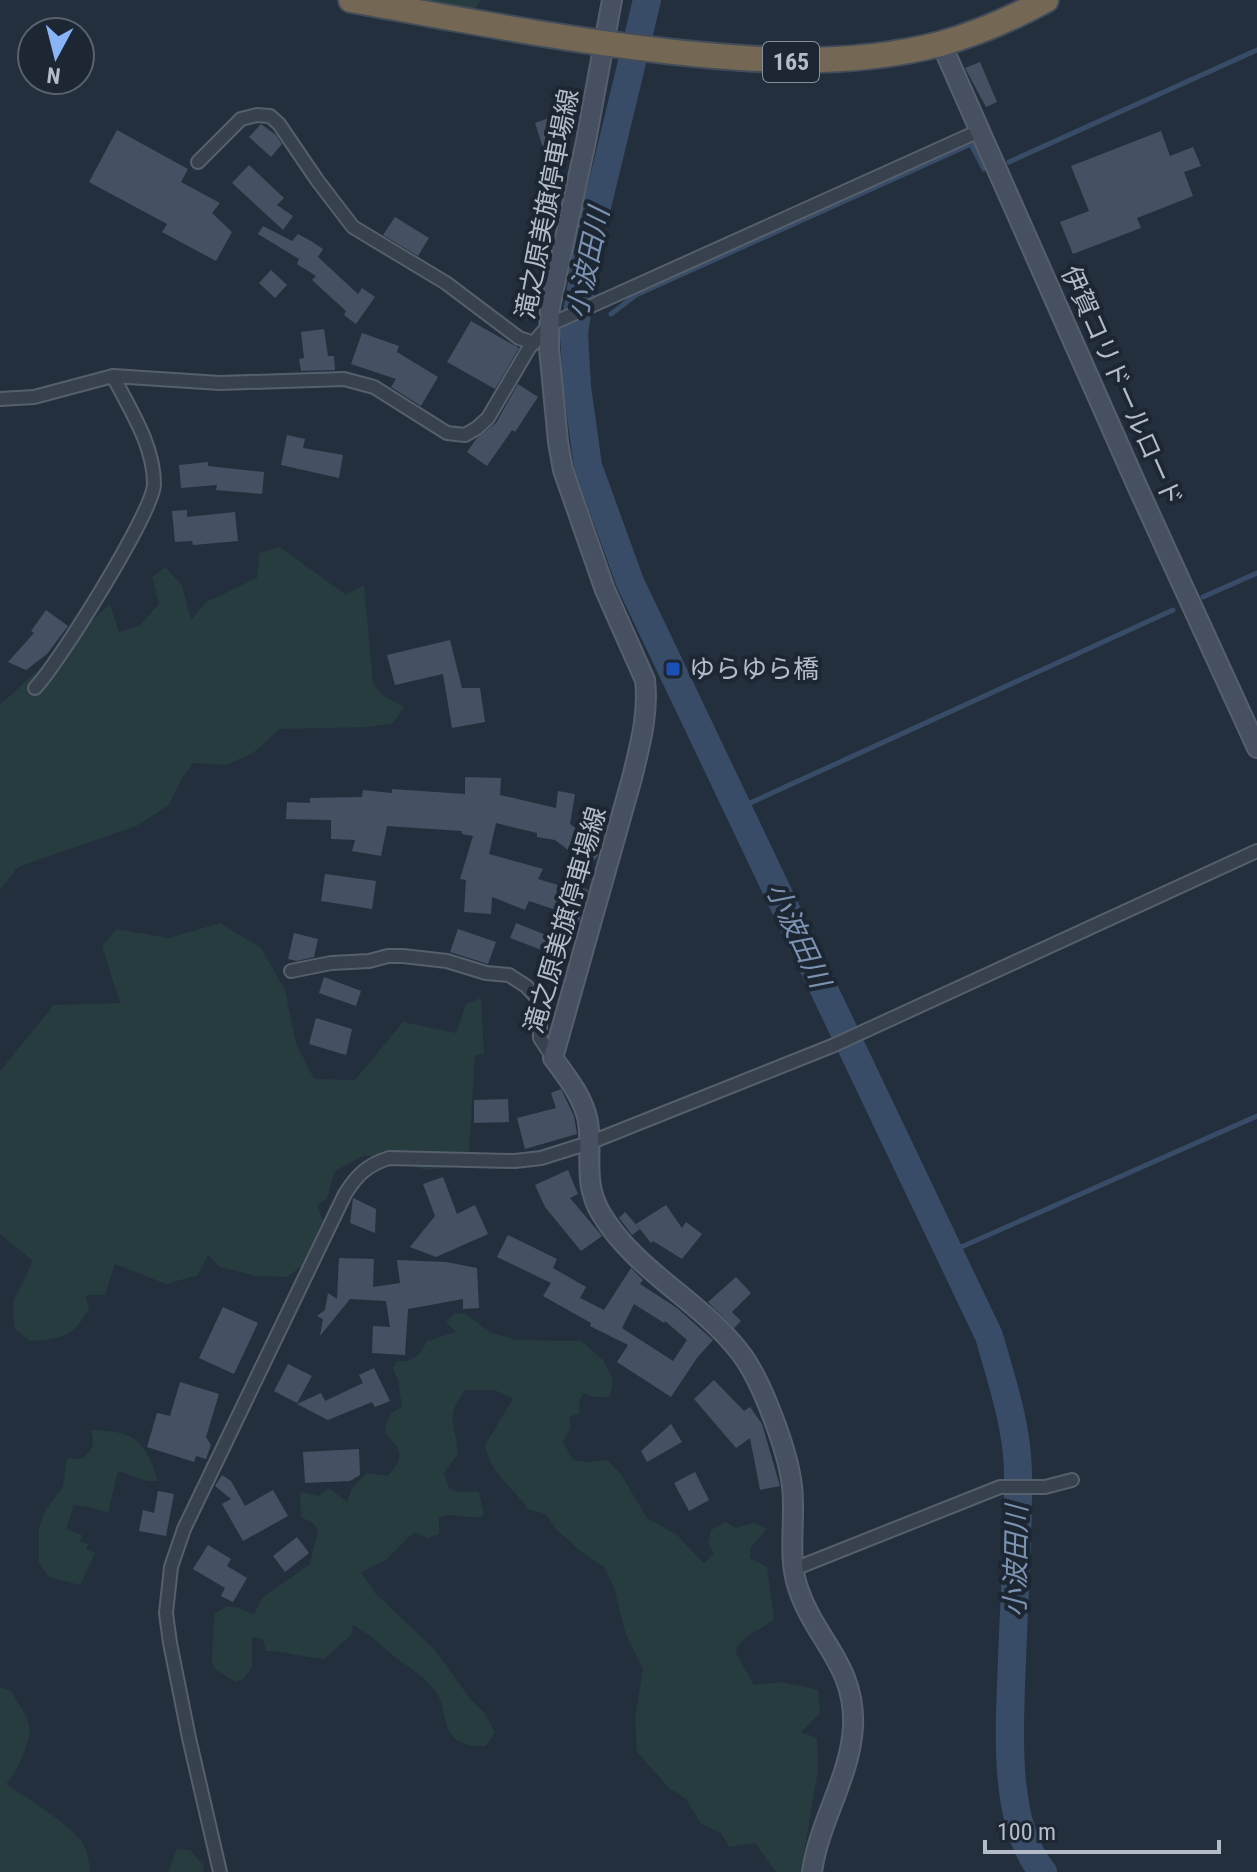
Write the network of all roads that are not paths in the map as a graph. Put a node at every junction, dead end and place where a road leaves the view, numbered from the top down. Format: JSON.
{"nodes":[{"id":1,"x":351,"y":0,"type":"edge"},
{"id":2,"x":612,"y":0,"type":"edge"},
{"id":3,"x":1046,"y":0,"type":"edge"},
{"id":4,"x":941,"y":43,"type":"junction"},
{"id":5,"x":610,"y":44,"type":"junction"},
{"id":6,"x":979,"y":131,"type":"junction"},
{"id":7,"x":198,"y":162,"type":"dead end"},
{"id":8,"x":557,"y":322,"type":"junction"},
{"id":9,"x":534,"y":343,"type":"junction"},
{"id":10,"x":113,"y":376,"type":"junction"},
{"id":11,"x":0,"y":399,"type":"edge"},
{"id":12,"x":35,"y":688,"type":"dead end"},
{"id":13,"x":1257,"y":748,"type":"edge"},
{"id":14,"x":1257,"y":851,"type":"edge"},
{"id":15,"x":291,"y":971,"type":"dead end"},
{"id":16,"x":553,"y":1058,"type":"junction"},
{"id":17,"x":589,"y":1143,"type":"junction"},
{"id":18,"x":1072,"y":1480,"type":"dead end"},
{"id":19,"x":794,"y":1569,"type":"junction"},
{"id":20,"x":220,"y":1872,"type":"edge"},
{"id":21,"x":812,"y":1872,"type":"edge"}],
"edges":[{"from":1,"to":5,"type":"highway","number":"165"},
{"from":2,"to":5,"type":"main road","name":"滝之原美旗停車場線"},
{"from":3,"to":4,"type":"highway","number":"165"},
{"from":4,"to":5,"type":"highway","number":"165"},
{"from":4,"to":6,"type":"main road","name":"伊賀コリドールロード"},
{"from":5,"to":8,"type":"main road","name":"滝之原美旗停車場線"},
{"from":6,"to":8,"type":"street"},
{"from":6,"to":13,"type":"main road","name":"伊賀コリドールロード"},
{"from":7,"to":9,"type":"street"},
{"from":8,"to":9,"type":"street"},
{"from":8,"to":16,"type":"main road","name":"滝之原美旗停車場線"},
{"from":9,"to":10,"type":"street"},
{"from":10,"to":11,"type":"street"},
{"from":10,"to":12,"type":"street"},
{"from":14,"to":17,"type":"street"},
{"from":15,"to":16,"type":"street"},
{"from":16,"to":17,"type":"main road","name":"滝之原美旗停車場線"},
{"from":17,"to":19,"type":"main road","name":"滝之原美旗停車場線"},
{"from":17,"to":20,"type":"street"},
{"from":18,"to":19,"type":"street"},
{"from":19,"to":21,"type":"main road","name":"滝之原美旗停車場線"}]}
